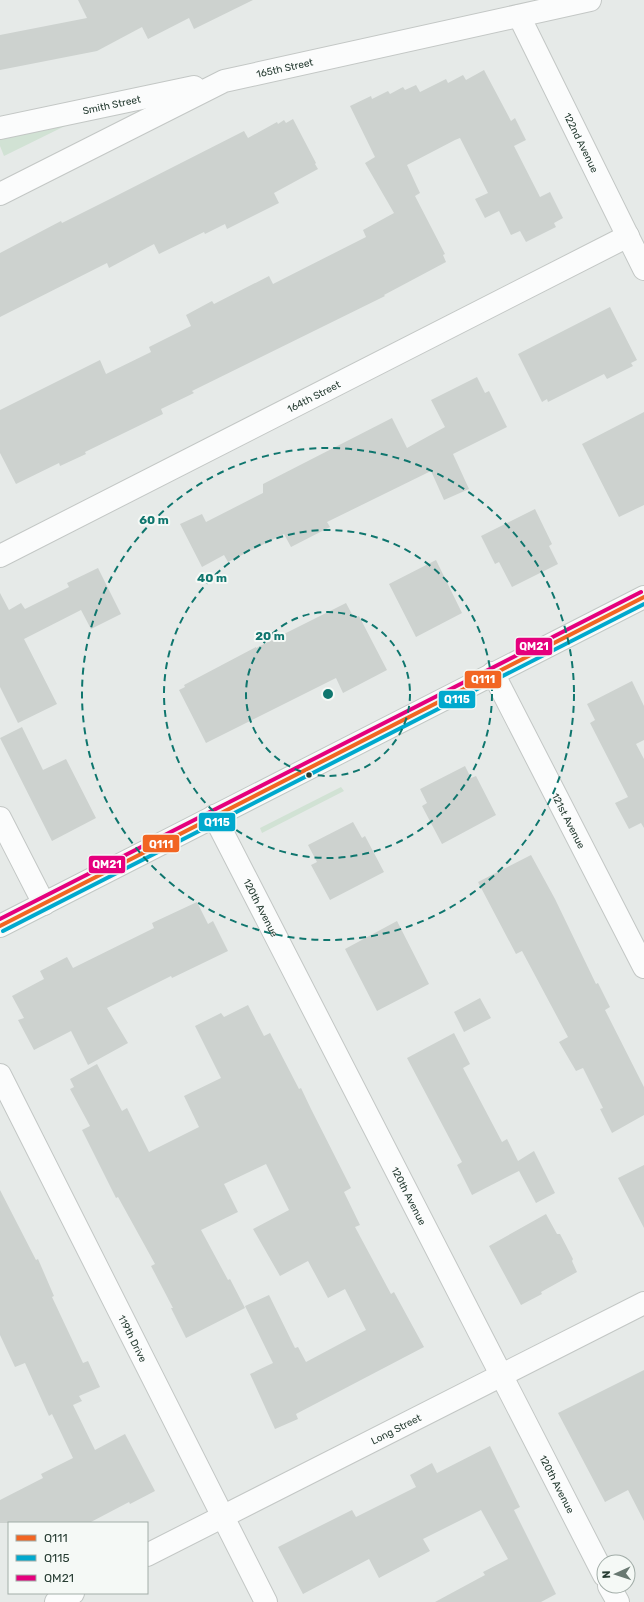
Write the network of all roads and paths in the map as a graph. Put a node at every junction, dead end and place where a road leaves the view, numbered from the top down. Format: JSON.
{"nodes":[{"id":1,"x":590,"y":0,"type":"edge"},
{"id":2,"x":519,"y":16,"type":"junction"},
{"id":3,"x":224,"y":81,"type":"junction"},
{"id":4,"x":0,"y":128,"type":"edge"},
{"id":5,"x":1,"y":189,"type":"edge"},
{"id":6,"x":628,"y":236,"type":"junction"},
{"id":7,"x":644,"y":269,"type":"edge"},
{"id":8,"x":0,"y":556,"type":"edge"},
{"id":9,"x":644,"y":597,"type":"edge"},
{"id":10,"x":494,"y":673,"type":"junction"},
{"id":11,"x":214,"y":816,"type":"junction"},
{"id":12,"x":0,"y":818,"type":"edge"},
{"id":13,"x":44,"y":904,"type":"junction"},
{"id":14,"x":0,"y":926,"type":"edge"},
{"id":15,"x":644,"y":968,"type":"edge"},
{"id":16,"x":0,"y":1075,"type":"edge"},
{"id":17,"x":644,"y":1302,"type":"edge"},
{"id":18,"x":502,"y":1376,"type":"junction"},
{"id":19,"x":223,"y":1516,"type":"junction"},
{"id":20,"x":148,"y":1554,"type":"edge"},
{"id":21,"x":596,"y":1560,"type":"edge"},
{"id":22,"x":71,"y":1594,"type":"edge"},
{"id":23,"x":56,"y":1602,"type":"edge"},
{"id":24,"x":266,"y":1602,"type":"edge"}],
"edges":[{"from":1,"to":2,"type":"street","name":"165th Street"},
{"from":2,"to":3,"type":"street","name":"165th Street"},
{"from":2,"to":6,"type":"street","name":"122nd Avenue"},
{"from":3,"to":4,"type":"street","name":"Smith Street"},
{"from":3,"to":5,"type":"street","name":"165th Street"},
{"from":6,"to":7,"type":"street","name":"122nd Avenue"},
{"from":6,"to":8,"type":"street","name":"164th Street"},
{"from":9,"to":10,"type":"street"},
{"from":10,"to":11,"type":"street"},
{"from":10,"to":15,"type":"street","name":"121st Avenue"},
{"from":11,"to":13,"type":"street"},
{"from":11,"to":18,"type":"street","name":"120th Avenue"},
{"from":12,"to":13,"type":"street"},
{"from":13,"to":14,"type":"street"},
{"from":16,"to":19,"type":"street","name":"119th Drive"},
{"from":17,"to":18,"type":"street","name":"Long Street"},
{"from":18,"to":19,"type":"street","name":"Long Street"},
{"from":18,"to":21,"type":"street","name":"120th Avenue"},
{"from":19,"to":20,"type":"street","name":"Long Street"},
{"from":19,"to":24,"type":"street","name":"119th Drive"},
{"from":22,"to":23,"type":"street"}]}
